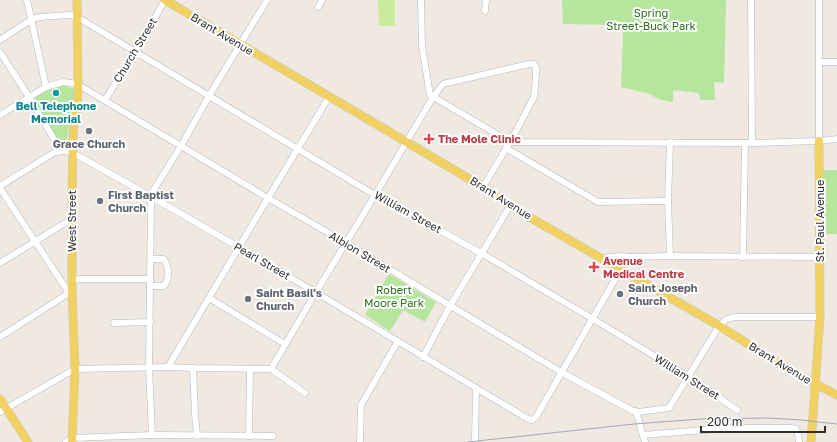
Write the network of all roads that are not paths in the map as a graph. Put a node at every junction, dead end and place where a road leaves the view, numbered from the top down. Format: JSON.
{"nodes":[{"id":1,"x":27,"y":0,"type":"edge"},
{"id":2,"x":77,"y":0,"type":"edge"},
{"id":3,"x":165,"y":0,"type":"edge"},
{"id":4,"x":267,"y":0,"type":"edge"},
{"id":5,"x":322,"y":0,"type":"edge"},
{"id":6,"x":421,"y":0,"type":"edge"},
{"id":7,"x":486,"y":0,"type":"edge"},
{"id":8,"x":751,"y":0,"type":"edge"},
{"id":9,"x":819,"y":0,"type":"edge"},
{"id":10,"x":318,"y":7,"type":"dead end"},
{"id":11,"x":486,"y":10,"type":"dead end"},
{"id":12,"x":77,"y":17,"type":"junction"},
{"id":13,"x":32,"y":19,"type":"junction"},
{"id":14,"x":0,"y":40,"type":"edge"},
{"id":15,"x":240,"y":44,"type":"junction"},
{"id":16,"x":0,"y":52,"type":"edge"},
{"id":17,"x":135,"y":52,"type":"junction"},
{"id":18,"x":819,"y":62,"type":"junction"},
{"id":19,"x":837,"y":62,"type":"edge"},
{"id":20,"x":77,"y":84,"type":"junction"},
{"id":21,"x":46,"y":87,"type":"junction"},
{"id":22,"x":209,"y":96,"type":"junction"},
{"id":23,"x":29,"y":97,"type":"junction"},
{"id":24,"x":329,"y":97,"type":"junction"},
{"id":25,"x":433,"y":97,"type":"junction"},
{"id":26,"x":105,"y":100,"type":"junction"},
{"id":27,"x":0,"y":114,"type":"edge"},
{"id":28,"x":837,"y":139,"type":"edge"},
{"id":29,"x":819,"y":141,"type":"junction"},
{"id":30,"x":406,"y":142,"type":"junction"},
{"id":31,"x":510,"y":142,"type":"junction"},
{"id":32,"x":670,"y":142,"type":"junction"},
{"id":33,"x":745,"y":143,"type":"junction"},
{"id":34,"x":752,"y":143,"type":"junction"},
{"id":35,"x":181,"y":146,"type":"junction"},
{"id":36,"x":297,"y":148,"type":"junction"},
{"id":37,"x":506,"y":148,"type":"junction"},
{"id":38,"x":61,"y":151,"type":"junction"},
{"id":39,"x":73,"y":153,"type":"junction"},
{"id":40,"x":0,"y":187,"type":"edge"},
{"id":41,"x":483,"y":187,"type":"junction"},
{"id":42,"x":376,"y":195,"type":"junction"},
{"id":43,"x":152,"y":197,"type":"junction"},
{"id":44,"x":268,"y":198,"type":"junction"},
{"id":45,"x":668,"y":201,"type":"junction"},
{"id":46,"x":510,"y":206,"type":"junction"},
{"id":47,"x":72,"y":218,"type":"junction"},
{"id":48,"x":35,"y":241,"type":"junction"},
{"id":49,"x":346,"y":243,"type":"junction"},
{"id":50,"x":239,"y":248,"type":"junction"},
{"id":51,"x":481,"y":253,"type":"junction"},
{"id":52,"x":670,"y":256,"type":"junction"},
{"id":53,"x":632,"y":257,"type":"junction"},
{"id":54,"x":743,"y":257,"type":"junction"},
{"id":55,"x":820,"y":257,"type":"junction"},
{"id":56,"x":602,"y":258,"type":"junction"},
{"id":57,"x":151,"y":259,"type":"junction"},
{"id":58,"x":0,"y":263,"type":"edge"},
{"id":59,"x":621,"y":269,"type":"junction"},
{"id":60,"x":150,"y":279,"type":"junction"},
{"id":61,"x":72,"y":280,"type":"junction"},
{"id":62,"x":150,"y":286,"type":"junction"},
{"id":63,"x":71,"y":292,"type":"junction"},
{"id":64,"x":316,"y":293,"type":"junction"},
{"id":65,"x":209,"y":298,"type":"junction"},
{"id":66,"x":450,"y":306,"type":"junction"},
{"id":67,"x":820,"y":317,"type":"junction"},
{"id":68,"x":592,"y":318,"type":"junction"},
{"id":69,"x":150,"y":322,"type":"junction"},
{"id":70,"x":114,"y":323,"type":"dead end"},
{"id":71,"x":719,"y":326,"type":"junction"},
{"id":72,"x":0,"y":337,"type":"edge"},
{"id":73,"x":398,"y":342,"type":"junction"},
{"id":74,"x":285,"y":344,"type":"junction"},
{"id":75,"x":423,"y":357,"type":"junction"},
{"id":76,"x":168,"y":367,"type":"junction"},
{"id":77,"x":149,"y":368,"type":"junction"},
{"id":78,"x":193,"y":368,"type":"junction"},
{"id":79,"x":75,"y":369,"type":"junction"},
{"id":80,"x":250,"y":369,"type":"junction"},
{"id":81,"x":271,"y":369,"type":"junction"},
{"id":82,"x":561,"y":372,"type":"junction"},
{"id":83,"x":690,"y":378,"type":"junction"},
{"id":84,"x":815,"y":384,"type":"junction"},
{"id":85,"x":476,"y":388,"type":"junction"},
{"id":86,"x":305,"y":393,"type":"dead end"},
{"id":87,"x":837,"y":395,"type":"edge"},
{"id":88,"x":0,"y":399,"type":"edge"},
{"id":89,"x":3,"y":410,"type":"edge"},
{"id":90,"x":737,"y":410,"type":"dead end"},
{"id":91,"x":634,"y":411,"type":"junction"},
{"id":92,"x":644,"y":412,"type":"junction"},
{"id":93,"x":152,"y":435,"type":"junction"},
{"id":94,"x":198,"y":436,"type":"junction"},
{"id":95,"x":249,"y":436,"type":"junction"},
{"id":96,"x":273,"y":436,"type":"dead end"},
{"id":97,"x":644,"y":439,"type":"edge"},
{"id":98,"x":70,"y":441,"type":"edge"},
{"id":99,"x":360,"y":441,"type":"edge"},
{"id":100,"x":28,"y":442,"type":"edge"},
{"id":101,"x":475,"y":442,"type":"edge"},
{"id":102,"x":799,"y":442,"type":"edge"},
{"id":103,"x":811,"y":442,"type":"edge"}],
"edges":[{"from":1,"to":13,"type":"street"},
{"from":2,"to":12,"type":"main road","name":"West Street"},
{"from":3,"to":15,"type":"main road","name":"Brant Avenue"},
{"from":3,"to":17,"type":"street","name":"Church Street"},
{"from":4,"to":15,"type":"street"},
{"from":5,"to":10,"type":"street"},
{"from":6,"to":25,"type":"street"},
{"from":7,"to":11,"type":"street"},
{"from":8,"to":34,"type":"street"},
{"from":9,"to":18,"type":"street","name":"St. Paul Avenue"},
{"from":12,"to":13,"type":"street"},
{"from":12,"to":17,"type":"street","name":"William Street"},
{"from":12,"to":20,"type":"main road","name":"West Street"},
{"from":13,"to":14,"type":"street"},
{"from":13,"to":21,"type":"street"},
{"from":15,"to":22,"type":"street"},
{"from":15,"to":24,"type":"main road","name":"Brant Avenue"},
{"from":16,"to":23,"type":"street"},
{"from":17,"to":22,"type":"street","name":"William Street"},
{"from":17,"to":26,"type":"street","name":"Church Street"},
{"from":18,"to":19,"type":"street"},
{"from":18,"to":29,"type":"street","name":"St. Paul Avenue"},
{"from":20,"to":21,"type":"street"},
{"from":20,"to":26,"type":"street","name":"Albion Street"},
{"from":20,"to":39,"type":"main road","name":"West Street"},
{"from":21,"to":23,"type":"street"},
{"from":22,"to":35,"type":"street"},
{"from":22,"to":36,"type":"street","name":"William Street"},
{"from":23,"to":27,"type":"street"},
{"from":23,"to":38,"type":"street"},
{"from":24,"to":30,"type":"main road","name":"Brant Avenue"},
{"from":24,"to":36,"type":"street"},
{"from":25,"to":30,"type":"street"},
{"from":25,"to":31,"type":"street"},
{"from":25,"to":31,"type":"street"},
{"from":26,"to":35,"type":"street","name":"Albion Street"},
{"from":28,"to":29,"type":"street"},
{"from":29,"to":34,"type":"street"},
{"from":29,"to":55,"type":"main road","name":"St. Paul Avenue"},
{"from":30,"to":41,"type":"main road","name":"Brant Avenue"},
{"from":30,"to":42,"type":"street"},
{"from":31,"to":32,"type":"street"},
{"from":31,"to":37,"type":"street"},
{"from":32,"to":33,"type":"street"},
{"from":32,"to":45,"type":"street"},
{"from":33,"to":34,"type":"street"},
{"from":33,"to":54,"type":"street"},
{"from":35,"to":43,"type":"street"},
{"from":35,"to":44,"type":"street","name":"Albion Street"},
{"from":36,"to":42,"type":"street","name":"William Street"},
{"from":36,"to":44,"type":"street"},
{"from":37,"to":41,"type":"street"},
{"from":37,"to":45,"type":"street"},
{"from":38,"to":39,"type":"street","name":"Pearl Street"},
{"from":38,"to":40,"type":"street"},
{"from":39,"to":43,"type":"street","name":"Pearl Street"},
{"from":39,"to":47,"type":"main road","name":"West Street"},
{"from":40,"to":48,"type":"street"},
{"from":41,"to":46,"type":"main road","name":"Brant Avenue"},
{"from":42,"to":49,"type":"street"},
{"from":42,"to":51,"type":"street","name":"William Street"},
{"from":43,"to":50,"type":"street","name":"Pearl Street"},
{"from":43,"to":57,"type":"street"},
{"from":44,"to":49,"type":"street","name":"Albion Street"},
{"from":44,"to":50,"type":"street"},
{"from":45,"to":52,"type":"street"},
{"from":46,"to":51,"type":"street"},
{"from":46,"to":56,"type":"main road","name":"Brant Avenue"},
{"from":47,"to":48,"type":"street"},
{"from":47,"to":61,"type":"main road","name":"West Street"},
{"from":48,"to":58,"type":"street"},
{"from":48,"to":63,"type":"street"},
{"from":49,"to":64,"type":"street"},
{"from":49,"to":66,"type":"street","name":"Albion Street"},
{"from":50,"to":64,"type":"street","name":"Pearl Street"},
{"from":50,"to":65,"type":"street"},
{"from":51,"to":66,"type":"street"},
{"from":51,"to":68,"type":"street","name":"William Street"},
{"from":52,"to":53,"type":"street"},
{"from":52,"to":54,"type":"street"},
{"from":53,"to":56,"type":"street"},
{"from":53,"to":59,"type":"street"},
{"from":54,"to":55,"type":"street"},
{"from":55,"to":67,"type":"main road","name":"St. Paul Avenue"},
{"from":56,"to":59,"type":"main road","name":"Brant Avenue"},
{"from":57,"to":60,"type":"street"},
{"from":57,"to":62,"type":"street"},
{"from":59,"to":68,"type":"street"},
{"from":59,"to":71,"type":"main road","name":"Brant Avenue"},
{"from":60,"to":61,"type":"street"},
{"from":60,"to":62,"type":"street"},
{"from":61,"to":63,"type":"main road","name":"West Street"},
{"from":62,"to":69,"type":"street"},
{"from":63,"to":72,"type":"street"},
{"from":63,"to":79,"type":"main road","name":"West Street"},
{"from":64,"to":73,"type":"street","name":"Pearl Street"},
{"from":64,"to":74,"type":"street"},
{"from":65,"to":74,"type":"street"},
{"from":65,"to":76,"type":"street"},
{"from":66,"to":75,"type":"street"},
{"from":66,"to":82,"type":"street","name":"Albion Street"},
{"from":67,"to":71,"type":"street"},
{"from":67,"to":84,"type":"main road","name":"St. Paul Avenue"},
{"from":68,"to":82,"type":"street"},
{"from":68,"to":83,"type":"street","name":"William Street"},
{"from":69,"to":70,"type":"street"},
{"from":69,"to":77,"type":"street"},
{"from":71,"to":83,"type":"street"},
{"from":71,"to":84,"type":"main road","name":"Brant Avenue"},
{"from":73,"to":75,"type":"street","name":"Pearl Street"},
{"from":73,"to":99,"type":"street"},
{"from":74,"to":81,"type":"street"},
{"from":75,"to":85,"type":"street","name":"Pearl Street"},
{"from":76,"to":77,"type":"street"},
{"from":76,"to":78,"type":"street"},
{"from":77,"to":79,"type":"street"},
{"from":77,"to":93,"type":"street"},
{"from":78,"to":80,"type":"street"},
{"from":78,"to":94,"type":"street"},
{"from":79,"to":89,"type":"street"},
{"from":79,"to":98,"type":"main road","name":"West Street"},
{"from":80,"to":81,"type":"street"},
{"from":80,"to":95,"type":"street"},
{"from":81,"to":86,"type":"street"},
{"from":82,"to":85,"type":"street","name":"Pearl Street"},
{"from":82,"to":91,"type":"street","name":"Albion Street"},
{"from":83,"to":90,"type":"street","name":"William Street"},
{"from":83,"to":92,"type":"street","name":"Albion Street"},
{"from":84,"to":87,"type":"main road","name":"Brant Avenue"},
{"from":84,"to":103,"type":"main road","name":"St. Paul Avenue"},
{"from":85,"to":101,"type":"street"},
{"from":88,"to":89,"type":"main road"},
{"from":89,"to":100,"type":"main road"},
{"from":91,"to":92,"type":"street","name":"Albion Street"},
{"from":91,"to":97,"type":"street"},
{"from":92,"to":97,"type":"street"},
{"from":93,"to":94,"type":"street"},
{"from":93,"to":98,"type":"street"},
{"from":94,"to":95,"type":"street"},
{"from":95,"to":96,"type":"street"},
{"from":97,"to":102,"type":"street"}]}
